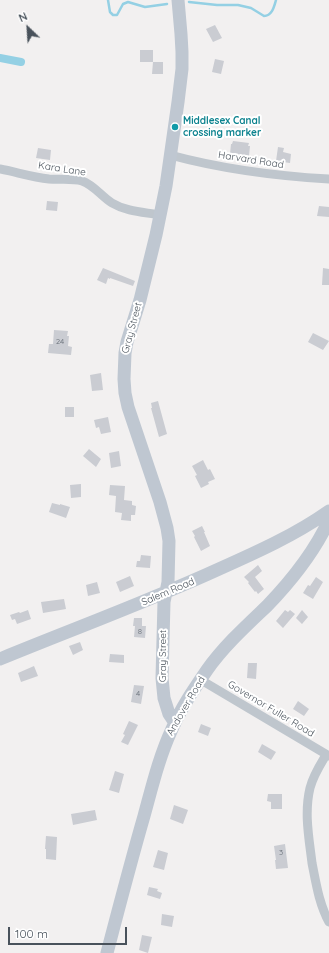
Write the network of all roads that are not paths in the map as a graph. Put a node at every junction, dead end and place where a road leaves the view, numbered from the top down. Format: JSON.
{"nodes":[{"id":1,"x":178,"y":0,"type":"edge"},
{"id":2,"x":170,"y":155,"type":"junction"},
{"id":3,"x":0,"y":169,"type":"edge"},
{"id":4,"x":329,"y":180,"type":"edge"},
{"id":5,"x":160,"y":215,"type":"junction"},
{"id":6,"x":329,"y":511,"type":"edge"},
{"id":7,"x":329,"y":520,"type":"edge"},
{"id":8,"x":304,"y":527,"type":"junction"},
{"id":9,"x":321,"y":536,"type":"junction"},
{"id":10,"x":166,"y":593,"type":"junction"},
{"id":11,"x":0,"y":659,"type":"edge"},
{"id":12,"x":201,"y":680,"type":"junction"},
{"id":13,"x":175,"y":723,"type":"junction"},
{"id":14,"x":328,"y":756,"type":"edge"},
{"id":15,"x":329,"y":922,"type":"edge"},
{"id":16,"x":108,"y":953,"type":"edge"}],
"edges":[{"from":1,"to":2,"type":"main road","name":"Gray Street"},
{"from":2,"to":4,"type":"street","name":"Harvard Road"},
{"from":2,"to":5,"type":"main road","name":"Gray Street"},
{"from":3,"to":5,"type":"street","name":"Kara Lane"},
{"from":5,"to":10,"type":"main road","name":"Gray Street"},
{"from":6,"to":8,"type":"main road","name":"Salem Road"},
{"from":7,"to":9,"type":"main road","name":"Andover Road"},
{"from":8,"to":9,"type":"main road"},
{"from":8,"to":10,"type":"main road","name":"Salem Road"},
{"from":9,"to":12,"type":"main road","name":"Andover Road"},
{"from":10,"to":11,"type":"main road","name":"Salem Road"},
{"from":10,"to":13,"type":"main road","name":"Gray Street"},
{"from":12,"to":13,"type":"main road","name":"Andover Road"},
{"from":12,"to":14,"type":"street","name":"Governor Fuller Road"},
{"from":13,"to":16,"type":"main road","name":"Andover Road"},
{"from":14,"to":15,"type":"street"}]}
